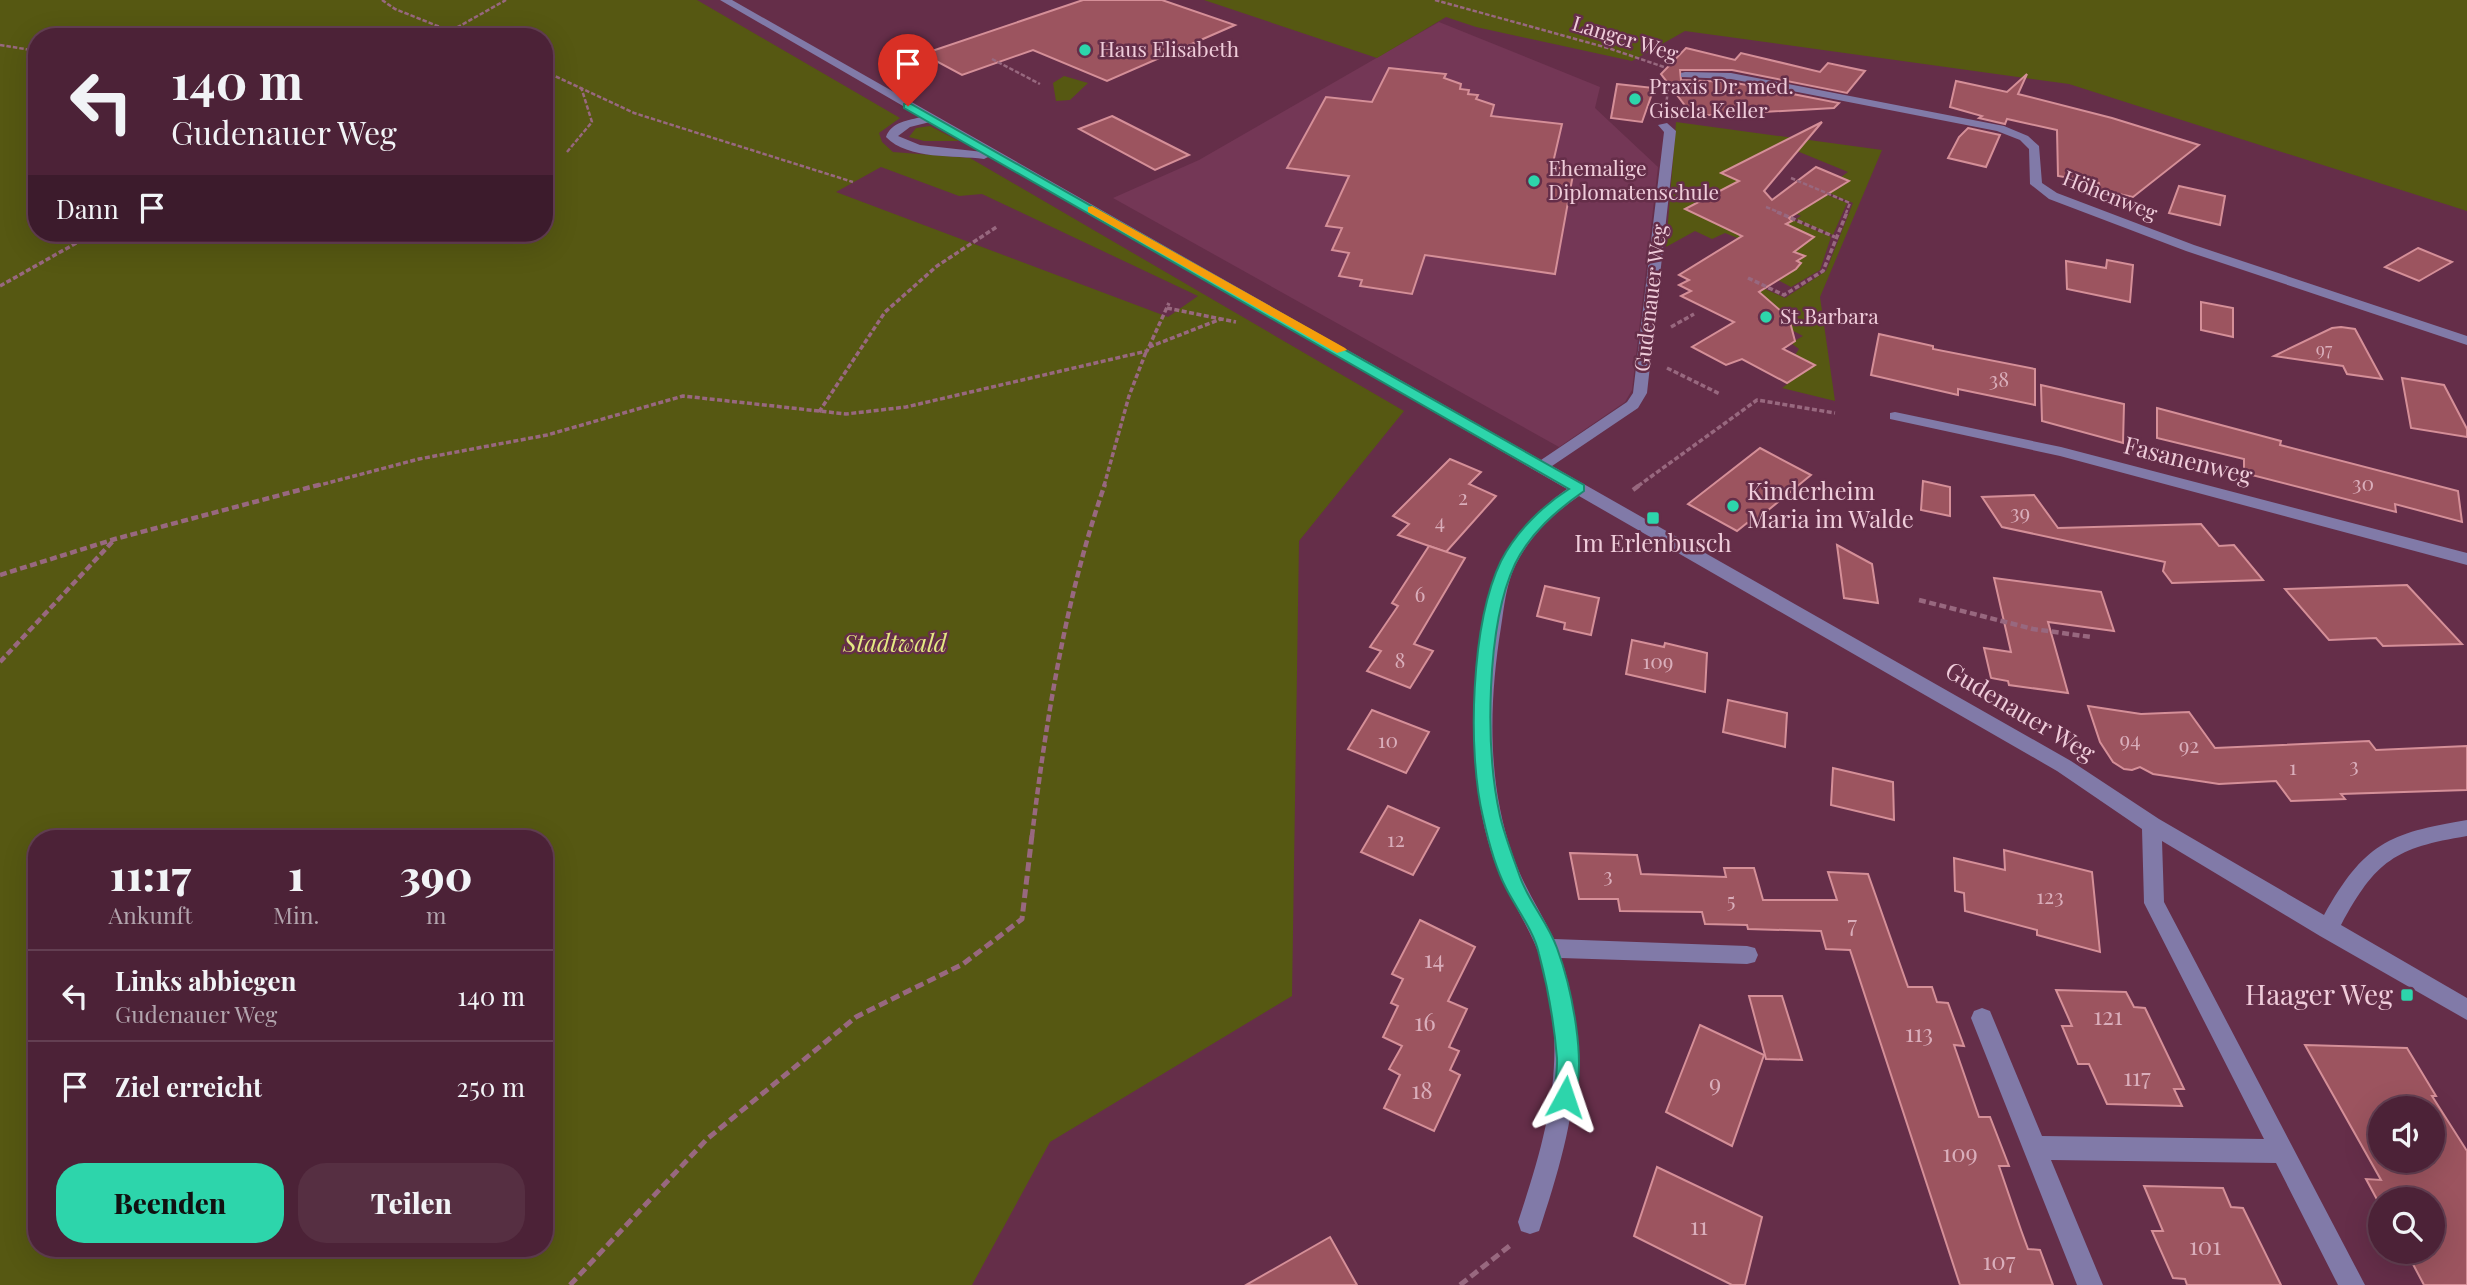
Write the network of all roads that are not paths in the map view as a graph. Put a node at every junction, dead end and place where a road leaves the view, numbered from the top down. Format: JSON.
{"nodes":[{"id":1,"x":725,"y":0,"type":"edge"},
{"id":2,"x":1685,"y":75,"type":"road end"},
{"id":3,"x":930,"y":118,"type":"junction"},
{"id":4,"x":1663,"y":125,"type":"road end"},
{"id":5,"x":1001,"y":159,"type":"junction"},
{"id":6,"x":2467,"y":341,"type":"edge"},
{"id":7,"x":1895,"y":416,"type":"dead end"},
{"id":8,"x":1542,"y":466,"type":"junction"},
{"id":9,"x":1579,"y":488,"type":"junction"},
{"id":10,"x":2467,"y":559,"type":"edge"},
{"id":11,"x":2152,"y":825,"type":"junction"},
{"id":12,"x":2467,"y":828,"type":"edge"},
{"id":13,"x":2327,"y":930,"type":"junction"},
{"id":14,"x":1548,"y":948,"type":"junction"},
{"id":15,"x":1747,"y":955,"type":"dead end"},
{"id":16,"x":2467,"y":1010,"type":"edge"},
{"id":17,"x":1982,"y":1018,"type":"dead end"},
{"id":18,"x":2035,"y":1147,"type":"junction"},
{"id":19,"x":2282,"y":1151,"type":"junction"},
{"id":20,"x":1530,"y":1222,"type":"road end"},
{"id":21,"x":2090,"y":1285,"type":"edge"},
{"id":22,"x":2351,"y":1285,"type":"edge"}],
"edges":[{"from":1,"to":3,"type":"street","name":"Gudenauer Weg"},
{"from":2,"to":6,"type":"street","name":"Höhenweg"},
{"from":3,"to":5,"type":"street","name":"Gudenauer Weg"},
{"from":3,"to":5,"type":"street"},
{"from":4,"to":8,"type":"street","name":"Gudenauer Weg"},
{"from":5,"to":8,"type":"street","name":"Gudenauer Weg"},
{"from":7,"to":10,"type":"street","name":"Fasanenweg"},
{"from":8,"to":9,"type":"street","name":"Gudenauer Weg"},
{"from":9,"to":11,"type":"street","name":"Gudenauer Weg"},
{"from":9,"to":14,"type":"street"},
{"from":11,"to":13,"type":"street","name":"Gudenauer Weg"},
{"from":11,"to":19,"type":"street"},
{"from":12,"to":13,"type":"street"},
{"from":13,"to":16,"type":"street","name":"Gudenauer Weg"},
{"from":14,"to":15,"type":"street"},
{"from":14,"to":20,"type":"street"},
{"from":17,"to":18,"type":"street"},
{"from":18,"to":19,"type":"street"},
{"from":18,"to":21,"type":"street"},
{"from":19,"to":22,"type":"street"}]}
